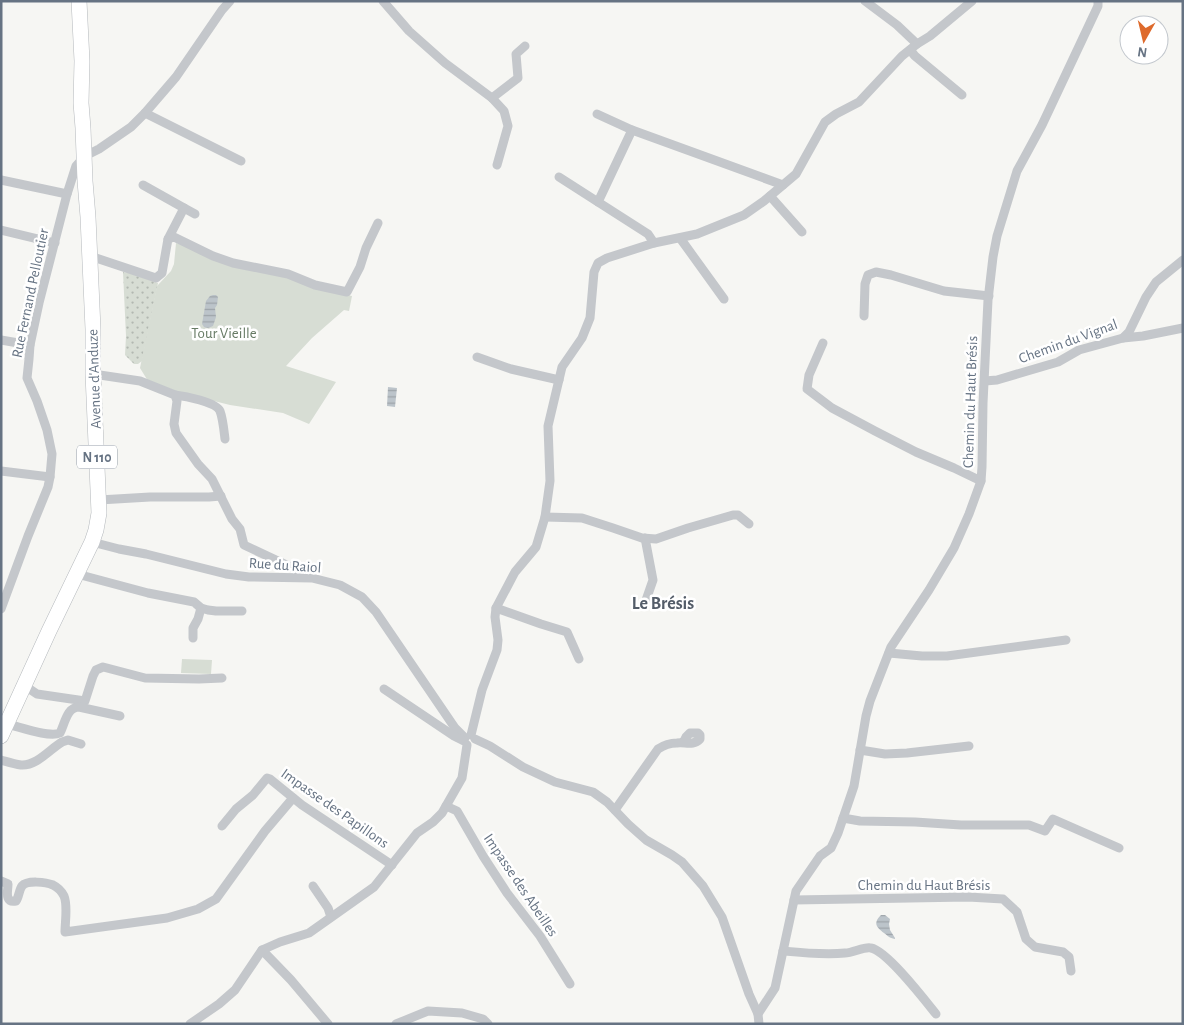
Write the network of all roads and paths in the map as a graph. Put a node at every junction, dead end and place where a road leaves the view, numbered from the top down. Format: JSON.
{"nodes":[{"id":1,"x":79,"y":1,"type":"edge"},
{"id":2,"x":230,"y":1,"type":"edge"},
{"id":3,"x":383,"y":1,"type":"edge"},
{"id":4,"x":865,"y":1,"type":"edge"},
{"id":5,"x":972,"y":1,"type":"edge"},
{"id":6,"x":1098,"y":1,"type":"edge"},
{"id":7,"x":525,"y":46,"type":"dead end"},
{"id":8,"x":913,"y":47,"type":"junction"},
{"id":9,"x":962,"y":95,"type":"dead end"},
{"id":10,"x":492,"y":98,"type":"junction"},
{"id":11,"x":145,"y":113,"type":"junction"},
{"id":12,"x":597,"y":114,"type":"dead end"},
{"id":13,"x":632,"y":130,"type":"junction"},
{"id":14,"x":85,"y":156,"type":"junction"},
{"id":15,"x":241,"y":161,"type":"dead end"},
{"id":16,"x":497,"y":165,"type":"dead end"},
{"id":17,"x":560,"y":177,"type":"dead end"},
{"id":18,"x":1,"y":180,"type":"edge"},
{"id":19,"x":143,"y":185,"type":"dead end"},
{"id":20,"x":784,"y":185,"type":"junction"},
{"id":21,"x":67,"y":194,"type":"junction"},
{"id":22,"x":770,"y":196,"type":"junction"},
{"id":23,"x":598,"y":202,"type":"junction"},
{"id":24,"x":184,"y":208,"type":"junction"},
{"id":25,"x":196,"y":214,"type":"dead end"},
{"id":26,"x":378,"y":223,"type":"dead end"},
{"id":27,"x":1,"y":230,"type":"edge"},
{"id":28,"x":802,"y":232,"type":"dead end"},
{"id":29,"x":680,"y":238,"type":"junction"},
{"id":30,"x":168,"y":239,"type":"junction"},
{"id":31,"x":55,"y":243,"type":"junction"},
{"id":32,"x":654,"y":243,"type":"junction"},
{"id":33,"x":90,"y":256,"type":"junction"},
{"id":34,"x":1183,"y":260,"type":"edge"},
{"id":35,"x":989,"y":296,"type":"junction"},
{"id":36,"x":724,"y":299,"type":"dead end"},
{"id":37,"x":864,"y":316,"type":"dead end"},
{"id":38,"x":1183,"y":328,"type":"edge"},
{"id":39,"x":1123,"y":338,"type":"junction"},
{"id":40,"x":1,"y":340,"type":"edge"},
{"id":41,"x":823,"y":343,"type":"dead end"},
{"id":42,"x":30,"y":345,"type":"junction"},
{"id":43,"x":477,"y":357,"type":"dead end"},
{"id":44,"x":93,"y":374,"type":"junction"},
{"id":45,"x":559,"y":380,"type":"junction"},
{"id":46,"x":985,"y":381,"type":"junction"},
{"id":47,"x":175,"y":395,"type":"junction"},
{"id":48,"x":225,"y":439,"type":"dead end"},
{"id":49,"x":1,"y":471,"type":"edge"},
{"id":50,"x":50,"y":477,"type":"junction"},
{"id":51,"x":981,"y":481,"type":"junction"},
{"id":52,"x":220,"y":496,"type":"junction"},
{"id":53,"x":99,"y":500,"type":"junction"},
{"id":54,"x":545,"y":516,"type":"junction"},
{"id":55,"x":749,"y":524,"type":"dead end"},
{"id":56,"x":644,"y":538,"type":"junction"},
{"id":57,"x":92,"y":542,"type":"junction"},
{"id":58,"x":77,"y":574,"type":"junction"},
{"id":59,"x":312,"y":578,"type":"junction"},
{"id":60,"x":645,"y":603,"type":"dead end"},
{"id":61,"x":201,"y":608,"type":"junction"},
{"id":62,"x":496,"y":608,"type":"junction"},
{"id":63,"x":1,"y":609,"type":"edge"},
{"id":64,"x":242,"y":611,"type":"dead end"},
{"id":65,"x":194,"y":638,"type":"dead end"},
{"id":66,"x":1066,"y":640,"type":"dead end"},
{"id":67,"x":889,"y":653,"type":"junction"},
{"id":68,"x":579,"y":659,"type":"dead end"},
{"id":69,"x":222,"y":678,"type":"dead end"},
{"id":70,"x":25,"y":686,"type":"junction"},
{"id":71,"x":384,"y":689,"type":"dead end"},
{"id":72,"x":120,"y":716,"type":"dead end"},
{"id":73,"x":4,"y":730,"type":"edge"},
{"id":74,"x":468,"y":739,"type":"junction"},
{"id":75,"x":683,"y":743,"type":"dead end"},
{"id":76,"x":80,"y":744,"type":"dead end"},
{"id":77,"x":968,"y":746,"type":"dead end"},
{"id":78,"x":860,"y":750,"type":"junction"},
{"id":79,"x":1,"y":760,"type":"edge"},
{"id":80,"x":294,"y":798,"type":"junction"},
{"id":81,"x":446,"y":806,"type":"junction"},
{"id":82,"x":615,"y":810,"type":"junction"},
{"id":83,"x":843,"y":818,"type":"junction"},
{"id":84,"x":222,"y":826,"type":"dead end"},
{"id":85,"x":1118,"y":848,"type":"dead end"},
{"id":86,"x":392,"y":865,"type":"junction"},
{"id":87,"x":1,"y":881,"type":"edge"},
{"id":88,"x":313,"y":886,"type":"dead end"},
{"id":89,"x":794,"y":900,"type":"junction"},
{"id":90,"x":331,"y":917,"type":"junction"},
{"id":91,"x":262,"y":950,"type":"junction"},
{"id":92,"x":783,"y":951,"type":"junction"},
{"id":93,"x":1071,"y":971,"type":"dead end"},
{"id":94,"x":570,"y":984,"type":"dead end"},
{"id":95,"x":758,"y":1014,"type":"junction"},
{"id":96,"x":936,"y":1014,"type":"dead end"},
{"id":97,"x":190,"y":1024,"type":"edge"},
{"id":98,"x":328,"y":1024,"type":"edge"},
{"id":99,"x":396,"y":1024,"type":"edge"},
{"id":100,"x":488,"y":1024,"type":"edge"},
{"id":101,"x":759,"y":1024,"type":"edge"}],
"edges":[{"from":1,"to":14,"type":"main road","name":"Avenue d'Anduze","number":"N 110"},
{"from":2,"to":11,"type":"street"},
{"from":3,"to":10,"type":"street"},
{"from":4,"to":8,"type":"street"},
{"from":5,"to":8,"type":"street"},
{"from":6,"to":35,"type":"street","name":"Chemin du Haut Brésis"},
{"from":7,"to":10,"type":"street"},
{"from":8,"to":9,"type":"street"},
{"from":8,"to":20,"type":"street"},
{"from":10,"to":16,"type":"street"},
{"from":11,"to":14,"type":"street"},
{"from":11,"to":15,"type":"street"},
{"from":12,"to":13,"type":"street"},
{"from":13,"to":20,"type":"street"},
{"from":13,"to":23,"type":"street"},
{"from":14,"to":21,"type":"street","name":"Rue Fernand Pelloutier"},
{"from":14,"to":33,"type":"main road","name":"Avenue d'Anduze","number":"N 110"},
{"from":17,"to":23,"type":"street"},
{"from":18,"to":21,"type":"street"},
{"from":19,"to":24,"type":"street"},
{"from":20,"to":22,"type":"street"},
{"from":21,"to":31,"type":"street","name":"Rue Fernand Pelloutier"},
{"from":22,"to":28,"type":"street"},
{"from":22,"to":29,"type":"street"},
{"from":23,"to":32,"type":"street"},
{"from":24,"to":25,"type":"street"},
{"from":24,"to":30,"type":"street"},
{"from":26,"to":30,"type":"street"},
{"from":27,"to":31,"type":"street"},
{"from":29,"to":32,"type":"street"},
{"from":29,"to":36,"type":"street"},
{"from":30,"to":33,"type":"street"},
{"from":31,"to":42,"type":"street","name":"Rue Fernand Pelloutier"},
{"from":32,"to":45,"type":"street"},
{"from":33,"to":44,"type":"main road","name":"Avenue d'Anduze","number":"N 110"},
{"from":34,"to":39,"type":"street","name":"Chemin du Vignal"},
{"from":35,"to":37,"type":"street"},
{"from":35,"to":46,"type":"street","name":"Chemin du Haut Brésis"},
{"from":38,"to":39,"type":"street"},
{"from":39,"to":46,"type":"street","name":"Chemin du Vignal"},
{"from":40,"to":42,"type":"street"},
{"from":41,"to":51,"type":"street"},
{"from":42,"to":50,"type":"street","name":"Rue Fernand Pelloutier"},
{"from":43,"to":45,"type":"street"},
{"from":44,"to":47,"type":"street"},
{"from":44,"to":53,"type":"main road","name":"Avenue d'Anduze","number":"N 110"},
{"from":45,"to":54,"type":"street"},
{"from":46,"to":51,"type":"street","name":"Chemin du Haut Brésis"},
{"from":47,"to":48,"type":"street"},
{"from":47,"to":52,"type":"street"},
{"from":49,"to":50,"type":"street"},
{"from":50,"to":63,"type":"street","name":"Rue Fernand Pelloutier"},
{"from":51,"to":67,"type":"street","name":"Chemin du Haut Brésis"},
{"from":52,"to":53,"type":"street"},
{"from":52,"to":59,"type":"street"},
{"from":53,"to":57,"type":"main road","name":"Avenue d'Anduze","number":"N 110"},
{"from":54,"to":56,"type":"street"},
{"from":54,"to":62,"type":"street"},
{"from":55,"to":56,"type":"street"},
{"from":56,"to":60,"type":"street"},
{"from":57,"to":58,"type":"main road","name":"Avenue d'Anduze","number":"N 110"},
{"from":57,"to":59,"type":"street","name":"Rue du Raiol"},
{"from":58,"to":61,"type":"street"},
{"from":58,"to":70,"type":"main road","name":"Avenue d'Anduze","number":"N 110"},
{"from":59,"to":74,"type":"street","name":"Rue du Raiol"},
{"from":61,"to":64,"type":"street"},
{"from":61,"to":65,"type":"street"},
{"from":62,"to":68,"type":"street"},
{"from":62,"to":74,"type":"street"},
{"from":66,"to":67,"type":"street"},
{"from":67,"to":78,"type":"street","name":"Chemin du Haut Brésis"},
{"from":69,"to":70,"type":"street"},
{"from":70,"to":73,"type":"main road","name":"Avenue d'Anduze","number":"N 110"},
{"from":71,"to":74,"type":"street"},
{"from":72,"to":73,"type":"street"},
{"from":74,"to":81,"type":"street"},
{"from":74,"to":82,"type":"street"},
{"from":75,"to":82,"type":"street"},
{"from":76,"to":79,"type":"street"},
{"from":77,"to":78,"type":"street"},
{"from":78,"to":83,"type":"street","name":"Chemin du Haut Brésis"},
{"from":80,"to":84,"type":"street","name":"Impasse des Papillons"},
{"from":80,"to":86,"type":"street","name":"Impasse des Papillons"},
{"from":80,"to":87,"type":"street"},
{"from":81,"to":86,"type":"street"},
{"from":81,"to":94,"type":"street","name":"Impasse des Abeilles"},
{"from":82,"to":95,"type":"street"},
{"from":83,"to":85,"type":"street"},
{"from":83,"to":89,"type":"street","name":"Chemin du Haut Brésis"},
{"from":86,"to":90,"type":"street"},
{"from":88,"to":90,"type":"street"},
{"from":89,"to":92,"type":"street","name":"Chemin du Haut Brésis"},
{"from":89,"to":93,"type":"street","name":"Chemin du Haut Brésis"},
{"from":90,"to":91,"type":"street"},
{"from":91,"to":97,"type":"street"},
{"from":91,"to":98,"type":"street"},
{"from":92,"to":95,"type":"street","name":"Chemin du Haut Brésis"},
{"from":92,"to":96,"type":"street"},
{"from":95,"to":101,"type":"street"},
{"from":99,"to":100,"type":"street"}]}
